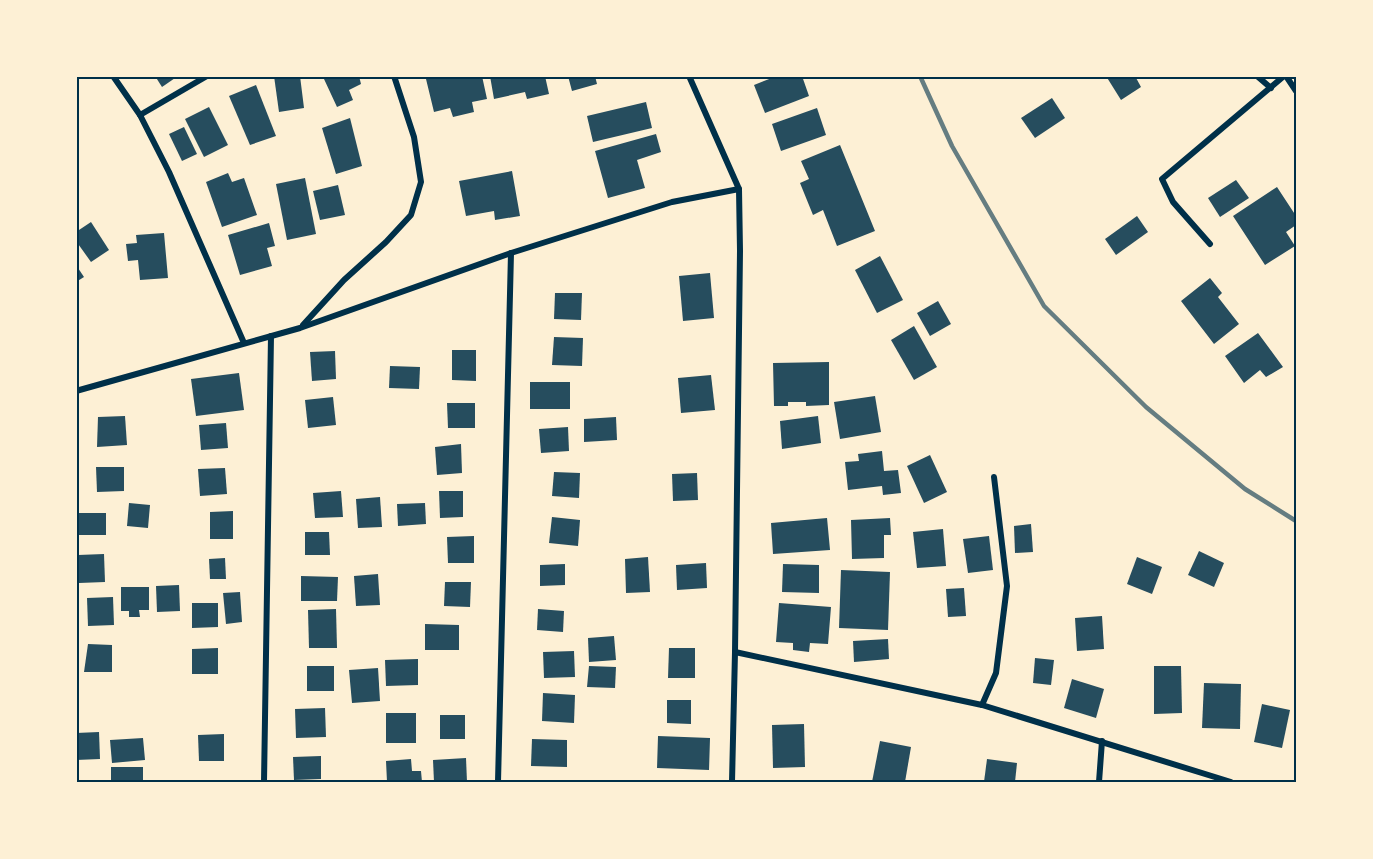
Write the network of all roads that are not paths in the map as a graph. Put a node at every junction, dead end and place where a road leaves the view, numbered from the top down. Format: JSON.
{"nodes":[{"id":1,"x":114,"y":76,"type":"edge"},
{"id":2,"x":207,"y":76,"type":"edge"},
{"id":3,"x":394,"y":76,"type":"edge"},
{"id":4,"x":689,"y":76,"type":"edge"},
{"id":5,"x":1257,"y":76,"type":"edge"},
{"id":6,"x":1285,"y":76,"type":"edge"},
{"id":7,"x":1271,"y":88,"type":"junction"},
{"id":8,"x":1296,"y":91,"type":"edge"},
{"id":9,"x":140,"y":115,"type":"junction"},
{"id":10,"x":739,"y":189,"type":"junction"},
{"id":11,"x":1210,"y":244,"type":"dead end"},
{"id":12,"x":511,"y":253,"type":"junction"},
{"id":13,"x":300,"y":328,"type":"junction"},
{"id":14,"x":271,"y":336,"type":"junction"},
{"id":15,"x":244,"y":344,"type":"junction"},
{"id":16,"x":76,"y":391,"type":"edge"},
{"id":17,"x":994,"y":477,"type":"dead end"},
{"id":18,"x":735,"y":652,"type":"junction"},
{"id":19,"x":982,"y":705,"type":"junction"},
{"id":20,"x":1102,"y":741,"type":"junction"},
{"id":21,"x":264,"y":783,"type":"edge"},
{"id":22,"x":498,"y":783,"type":"edge"},
{"id":23,"x":732,"y":783,"type":"edge"},
{"id":24,"x":1099,"y":783,"type":"edge"},
{"id":25,"x":1231,"y":783,"type":"edge"}],
"edges":[{"from":1,"to":9,"type":"street"},
{"from":2,"to":9,"type":"street"},
{"from":3,"to":13,"type":"street"},
{"from":4,"to":10,"type":"street"},
{"from":5,"to":7,"type":"street"},
{"from":6,"to":7,"type":"street"},
{"from":6,"to":8,"type":"street"},
{"from":7,"to":11,"type":"street"},
{"from":9,"to":15,"type":"street"},
{"from":10,"to":12,"type":"street"},
{"from":10,"to":18,"type":"street"},
{"from":12,"to":13,"type":"street"},
{"from":12,"to":22,"type":"street"},
{"from":13,"to":14,"type":"street"},
{"from":14,"to":15,"type":"street"},
{"from":14,"to":21,"type":"street"},
{"from":15,"to":16,"type":"street"},
{"from":17,"to":19,"type":"street"},
{"from":18,"to":19,"type":"street"},
{"from":18,"to":23,"type":"street"},
{"from":19,"to":20,"type":"street"},
{"from":20,"to":24,"type":"street"},
{"from":20,"to":25,"type":"street"}]}
